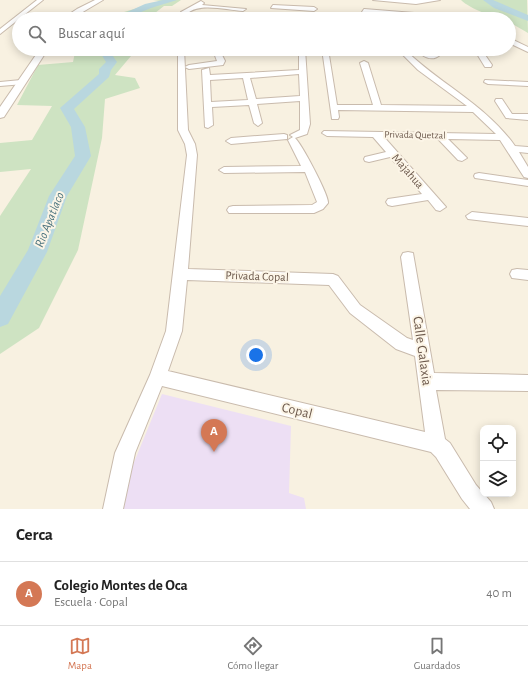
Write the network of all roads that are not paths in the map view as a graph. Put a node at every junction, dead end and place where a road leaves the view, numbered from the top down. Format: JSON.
{"nodes":[{"id":1,"x":40,"y":0,"type":"edge"},
{"id":2,"x":100,"y":0,"type":"edge"},
{"id":3,"x":205,"y":0,"type":"edge"},
{"id":4,"x":376,"y":0,"type":"edge"},
{"id":5,"x":437,"y":0,"type":"edge"},
{"id":6,"x":226,"y":1,"type":"dead end"},
{"id":7,"x":442,"y":4,"type":"dead end"},
{"id":8,"x":194,"y":6,"type":"junction"},
{"id":9,"x":273,"y":7,"type":"dead end"},
{"id":10,"x":448,"y":8,"type":"dead end"},
{"id":11,"x":243,"y":9,"type":"dead end"},
{"id":12,"x":314,"y":9,"type":"dead end"},
{"id":13,"x":364,"y":11,"type":"dead end"},
{"id":14,"x":25,"y":12,"type":"edge"},
{"id":15,"x":76,"y":12,"type":"edge"},
{"id":16,"x":185,"y":12,"type":"edge"},
{"id":17,"x":377,"y":12,"type":"edge"},
{"id":18,"x":454,"y":12,"type":"edge"},
{"id":19,"x":12,"y":22,"type":"edge"},
{"id":20,"x":0,"y":32,"type":"edge"},
{"id":21,"x":517,"y":44,"type":"edge"},
{"id":22,"x":528,"y":50,"type":"edge"},
{"id":23,"x":39,"y":56,"type":"edge"},
{"id":24,"x":181,"y":56,"type":"edge"},
{"id":25,"x":219,"y":56,"type":"edge"},
{"id":26,"x":302,"y":56,"type":"edge"},
{"id":27,"x":326,"y":56,"type":"edge"},
{"id":28,"x":408,"y":56,"type":"edge"},
{"id":29,"x":481,"y":56,"type":"edge"},
{"id":30,"x":364,"y":63,"type":"dead end"},
{"id":31,"x":488,"y":65,"type":"dead end"},
{"id":32,"x":189,"y":67,"type":"dead end"},
{"id":33,"x":303,"y":72,"type":"junction"},
{"id":34,"x":246,"y":76,"type":"junction"},
{"id":35,"x":488,"y":82,"type":"dead end"},
{"id":36,"x":0,"y":84,"type":"edge"},
{"id":37,"x":20,"y":84,"type":"junction"},
{"id":38,"x":528,"y":84,"type":"edge"},
{"id":39,"x":0,"y":93,"type":"edge"},
{"id":40,"x":304,"y":98,"type":"junction"},
{"id":41,"x":499,"y":101,"type":"dead end"},
{"id":42,"x":252,"y":102,"type":"junction"},
{"id":43,"x":208,"y":105,"type":"junction"},
{"id":44,"x":333,"y":106,"type":"junction"},
{"id":45,"x":378,"y":108,"type":"junction"},
{"id":46,"x":474,"y":109,"type":"junction"},
{"id":47,"x":0,"y":115,"type":"edge"},
{"id":48,"x":334,"y":117,"type":"dead end"},
{"id":49,"x":528,"y":117,"type":"edge"},
{"id":50,"x":258,"y":123,"type":"dead end"},
{"id":51,"x":208,"y":125,"type":"dead end"},
{"id":52,"x":327,"y":133,"type":"dead end"},
{"id":53,"x":376,"y":134,"type":"junction"},
{"id":54,"x":440,"y":136,"type":"junction"},
{"id":55,"x":291,"y":137,"type":"junction"},
{"id":56,"x":503,"y":137,"type":"junction"},
{"id":57,"x":231,"y":141,"type":"dead end"},
{"id":58,"x":511,"y":149,"type":"junction"},
{"id":59,"x":528,"y":150,"type":"edge"},
{"id":60,"x":393,"y":154,"type":"junction"},
{"id":61,"x":462,"y":158,"type":"dead end"},
{"id":62,"x":369,"y":159,"type":"dead end"},
{"id":63,"x":306,"y":169,"type":"junction"},
{"id":64,"x":224,"y":170,"type":"dead end"},
{"id":65,"x":528,"y":175,"type":"edge"},
{"id":66,"x":479,"y":176,"type":"dead end"},
{"id":67,"x":528,"y":183,"type":"edge"},
{"id":68,"x":430,"y":196,"type":"junction"},
{"id":69,"x":392,"y":202,"type":"dead end"},
{"id":70,"x":440,"y":207,"type":"dead end"},
{"id":71,"x":233,"y":210,"type":"dead end"},
{"id":72,"x":472,"y":216,"type":"dead end"},
{"id":73,"x":528,"y":222,"type":"edge"},
{"id":74,"x":408,"y":257,"type":"dead end"},
{"id":75,"x":182,"y":274,"type":"junction"},
{"id":76,"x":423,"y":351,"type":"junction"},
{"id":77,"x":158,"y":377,"type":"junction"},
{"id":78,"x":426,"y":381,"type":"junction"},
{"id":79,"x":528,"y":383,"type":"edge"},
{"id":80,"x":436,"y":444,"type":"junction"},
{"id":81,"x":113,"y":509,"type":"edge"},
{"id":82,"x":484,"y":509,"type":"edge"}],
"edges":[{"from":1,"to":14,"type":"street"},
{"from":2,"to":15,"type":"street"},
{"from":3,"to":6,"type":"street"},
{"from":3,"to":8,"type":"street"},
{"from":4,"to":5,"type":"street"},
{"from":5,"to":7,"type":"street"},
{"from":8,"to":11,"type":"street"},
{"from":8,"to":16,"type":"street"},
{"from":9,"to":12,"type":"street"},
{"from":10,"to":18,"type":"street"},
{"from":13,"to":17,"type":"street"},
{"from":19,"to":20,"type":"street"},
{"from":21,"to":22,"type":"street"},
{"from":23,"to":37,"type":"street"},
{"from":24,"to":75,"type":"street"},
{"from":25,"to":32,"type":"street"},
{"from":26,"to":33,"type":"street"},
{"from":27,"to":44,"type":"street"},
{"from":28,"to":46,"type":"street"},
{"from":29,"to":31,"type":"street"},
{"from":30,"to":45,"type":"street"},
{"from":33,"to":34,"type":"street"},
{"from":33,"to":40,"type":"street"},
{"from":34,"to":42,"type":"street"},
{"from":34,"to":43,"type":"street"},
{"from":35,"to":38,"type":"street"},
{"from":36,"to":37,"type":"street"},
{"from":37,"to":39,"type":"street"},
{"from":37,"to":47,"type":"street"},
{"from":40,"to":42,"type":"street"},
{"from":40,"to":55,"type":"street"},
{"from":41,"to":49,"type":"street"},
{"from":42,"to":43,"type":"street"},
{"from":42,"to":50,"type":"street"},
{"from":43,"to":51,"type":"street"},
{"from":44,"to":45,"type":"street"},
{"from":44,"to":48,"type":"street"},
{"from":45,"to":46,"type":"street"},
{"from":46,"to":56,"type":"street"},
{"from":52,"to":53,"type":"street","name":"Privada Quetzal"},
{"from":53,"to":54,"type":"street","name":"Privada Quetzal"},
{"from":53,"to":60,"type":"street","name":"Majahua"},
{"from":54,"to":56,"type":"street","name":"Privada Quetzal"},
{"from":54,"to":61,"type":"street"},
{"from":55,"to":57,"type":"street"},
{"from":55,"to":63,"type":"street"},
{"from":56,"to":58,"type":"street"},
{"from":58,"to":59,"type":"street"},
{"from":58,"to":65,"type":"street"},
{"from":60,"to":62,"type":"street"},
{"from":60,"to":68,"type":"street","name":"Majahua"},
{"from":63,"to":64,"type":"street"},
{"from":63,"to":71,"type":"street"},
{"from":66,"to":67,"type":"street"},
{"from":68,"to":69,"type":"street"},
{"from":68,"to":70,"type":"street","name":"Majahua"},
{"from":72,"to":73,"type":"street"},
{"from":74,"to":76,"type":"street","name":"Calle Galaxia"},
{"from":75,"to":76,"type":"street","name":"Privada Copal"},
{"from":75,"to":77,"type":"street"},
{"from":76,"to":78,"type":"street","name":"Calle Galaxia"},
{"from":77,"to":80,"type":"street","name":"Copal"},
{"from":77,"to":81,"type":"street"},
{"from":78,"to":79,"type":"street"},
{"from":78,"to":80,"type":"street","name":"Calle Galaxia"},
{"from":80,"to":82,"type":"street"}]}
